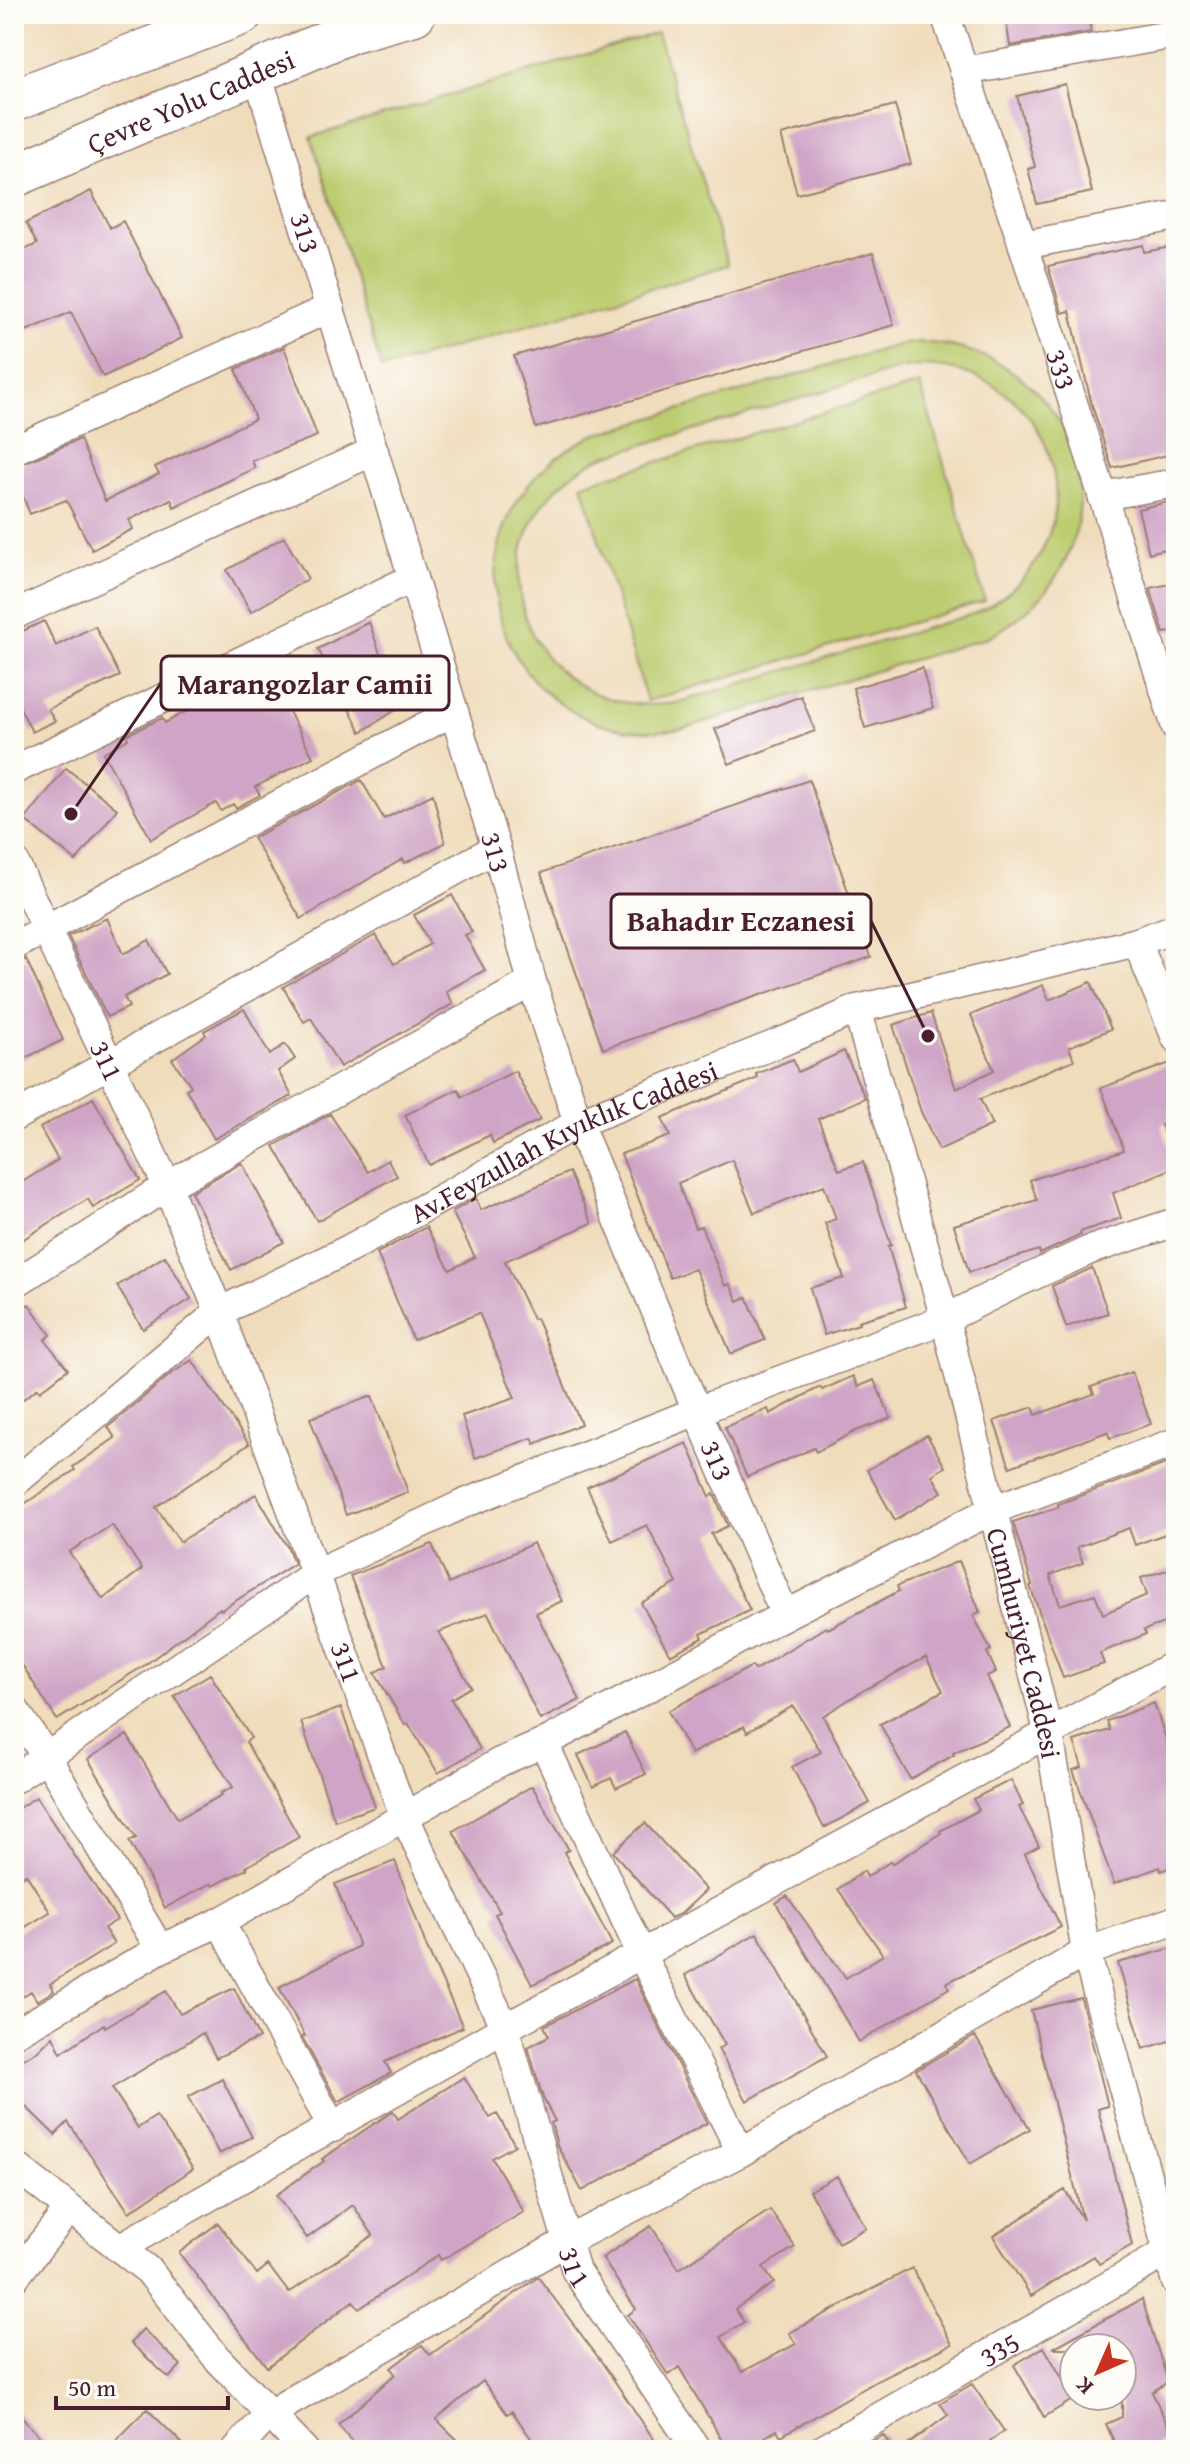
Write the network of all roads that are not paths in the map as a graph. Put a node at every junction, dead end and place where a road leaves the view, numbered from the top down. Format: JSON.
{"nodes":[{"id":1,"x":241,"y":14,"type":"edge"},
{"id":2,"x":414,"y":14,"type":"edge"},
{"id":3,"x":945,"y":14,"type":"edge"},
{"id":4,"x":1176,"y":34,"type":"edge"},
{"id":5,"x":964,"y":71,"type":"junction"},
{"id":6,"x":257,"y":72,"type":"junction"},
{"id":7,"x":14,"y":100,"type":"edge"},
{"id":8,"x":14,"y":176,"type":"edge"},
{"id":9,"x":1176,"y":216,"type":"edge"},
{"id":10,"x":1023,"y":245,"type":"junction"},
{"id":11,"x":330,"y":308,"type":"junction"},
{"id":12,"x":14,"y":450,"type":"edge"},
{"id":13,"x":374,"y":451,"type":"junction"},
{"id":14,"x":1176,"y":483,"type":"edge"},
{"id":15,"x":1102,"y":496,"type":"junction"},
{"id":16,"x":413,"y":578,"type":"junction"},
{"id":17,"x":14,"y":615,"type":"edge"},
{"id":18,"x":454,"y":711,"type":"junction"},
{"id":19,"x":1176,"y":727,"type":"edge"},
{"id":20,"x":14,"y":770,"type":"edge"},
{"id":21,"x":496,"y":848,"type":"junction"},
{"id":22,"x":14,"y":861,"type":"edge"},
{"id":23,"x":1176,"y":928,"type":"edge"},
{"id":24,"x":46,"y":929,"type":"junction"},
{"id":25,"x":1137,"y":942,"type":"junction"},
{"id":26,"x":14,"y":946,"type":"edge"},
{"id":27,"x":532,"y":982,"type":"junction"},
{"id":28,"x":857,"y":1009,"type":"junction"},
{"id":29,"x":1176,"y":1038,"type":"edge"},
{"id":30,"x":109,"y":1063,"type":"junction"},
{"id":31,"x":14,"y":1117,"type":"edge"},
{"id":32,"x":578,"y":1123,"type":"junction"},
{"id":33,"x":167,"y":1186,"type":"junction"},
{"id":34,"x":1176,"y":1222,"type":"edge"},
{"id":35,"x":14,"y":1284,"type":"edge"},
{"id":36,"x":219,"y":1312,"type":"junction"},
{"id":37,"x":945,"y":1319,"type":"junction"},
{"id":38,"x":697,"y":1411,"type":"junction"},
{"id":39,"x":1176,"y":1442,"type":"edge"},
{"id":40,"x":14,"y":1483,"type":"edge"},
{"id":41,"x":992,"y":1510,"type":"junction"},
{"id":42,"x":316,"y":1573,"type":"junction"},
{"id":43,"x":785,"y":1615,"type":"junction"},
{"id":44,"x":1176,"y":1664,"type":"edge"},
{"id":45,"x":14,"y":1709,"type":"edge"},
{"id":46,"x":1049,"y":1735,"type":"junction"},
{"id":47,"x":544,"y":1743,"type":"junction"},
{"id":48,"x":46,"y":1756,"type":"junction"},
{"id":49,"x":14,"y":1779,"type":"edge"},
{"id":50,"x":405,"y":1818,"type":"junction"},
{"id":51,"x":1176,"y":1920,"type":"edge"},
{"id":52,"x":220,"y":1922,"type":"junction"},
{"id":53,"x":160,"y":1949,"type":"junction"},
{"id":54,"x":1086,"y":1952,"type":"junction"},
{"id":55,"x":642,"y":1956,"type":"junction"},
{"id":56,"x":505,"y":2028,"type":"junction"},
{"id":57,"x":14,"y":2034,"type":"edge"},
{"id":58,"x":333,"y":2128,"type":"junction"},
{"id":59,"x":741,"y":2152,"type":"junction"},
{"id":60,"x":14,"y":2165,"type":"edge"},
{"id":61,"x":69,"y":2209,"type":"junction"},
{"id":62,"x":567,"y":2241,"type":"junction"},
{"id":63,"x":119,"y":2248,"type":"junction"},
{"id":64,"x":1172,"y":2249,"type":"edge"},
{"id":65,"x":14,"y":2278,"type":"edge"},
{"id":66,"x":1176,"y":2282,"type":"edge"},
{"id":67,"x":269,"y":2414,"type":"junction"},
{"id":68,"x":236,"y":2450,"type":"edge"},
{"id":69,"x":304,"y":2450,"type":"edge"},
{"id":70,"x":697,"y":2450,"type":"edge"},
{"id":71,"x":822,"y":2450,"type":"edge"}],
"edges":[{"from":1,"to":7,"type":"highway"},
{"from":2,"to":6,"type":"highway","name":"Çevre Yolu Caddesi"},
{"from":3,"to":5,"type":"street","name":"333"},
{"from":4,"to":5,"type":"street"},
{"from":5,"to":10,"type":"street","name":"333"},
{"from":6,"to":8,"type":"highway","name":"Çevre Yolu Caddesi"},
{"from":6,"to":11,"type":"street","name":"313"},
{"from":9,"to":10,"type":"street"},
{"from":10,"to":15,"type":"street","name":"333"},
{"from":11,"to":12,"type":"street"},
{"from":11,"to":13,"type":"street","name":"313"},
{"from":13,"to":16,"type":"street","name":"313"},
{"from":13,"to":17,"type":"street"},
{"from":14,"to":15,"type":"street"},
{"from":15,"to":19,"type":"street","name":"333"},
{"from":16,"to":18,"type":"street","name":"313"},
{"from":16,"to":20,"type":"street"},
{"from":18,"to":21,"type":"street","name":"313"},
{"from":18,"to":24,"type":"street"},
{"from":21,"to":27,"type":"street","name":"313"},
{"from":21,"to":30,"type":"street"},
{"from":22,"to":24,"type":"street","name":"311"},
{"from":23,"to":25,"type":"street","name":"Av.Feyzullah Kıyıklık Caddesi"},
{"from":24,"to":26,"type":"street"},
{"from":24,"to":30,"type":"street","name":"311"},
{"from":25,"to":28,"type":"street","name":"Av.Feyzullah Kıyıklık Caddesi"},
{"from":25,"to":29,"type":"street"},
{"from":27,"to":32,"type":"street","name":"313"},
{"from":27,"to":33,"type":"street"},
{"from":28,"to":32,"type":"street","name":"Av.Feyzullah Kıyıklık Caddesi"},
{"from":28,"to":37,"type":"street","name":"Cumhuriyet Caddesi"},
{"from":30,"to":31,"type":"street"},
{"from":30,"to":33,"type":"street","name":"311"},
{"from":32,"to":36,"type":"street","name":"Av.Feyzullah Kıyıklık Caddesi"},
{"from":32,"to":38,"type":"street","name":"313"},
{"from":33,"to":35,"type":"street"},
{"from":33,"to":36,"type":"street","name":"311"},
{"from":34,"to":37,"type":"street"},
{"from":36,"to":40,"type":"street","name":"Av.Feyzullah Kıyıklık Caddesi"},
{"from":36,"to":42,"type":"street","name":"311"},
{"from":37,"to":38,"type":"street"},
{"from":37,"to":41,"type":"street","name":"Cumhuriyet Caddesi"},
{"from":38,"to":42,"type":"street"},
{"from":38,"to":43,"type":"street","name":"313"},
{"from":39,"to":41,"type":"street"},
{"from":41,"to":43,"type":"street"},
{"from":41,"to":46,"type":"street","name":"Cumhuriyet Caddesi"},
{"from":42,"to":48,"type":"street"},
{"from":42,"to":50,"type":"street","name":"311"},
{"from":43,"to":47,"type":"street"},
{"from":44,"to":46,"type":"street"},
{"from":45,"to":48,"type":"street"},
{"from":46,"to":54,"type":"street","name":"Cumhuriyet Caddesi"},
{"from":46,"to":55,"type":"street"},
{"from":47,"to":50,"type":"street"},
{"from":47,"to":55,"type":"street"},
{"from":48,"to":49,"type":"street"},
{"from":48,"to":53,"type":"street"},
{"from":50,"to":52,"type":"street"},
{"from":50,"to":56,"type":"street","name":"311"},
{"from":51,"to":54,"type":"street"},
{"from":52,"to":53,"type":"street"},
{"from":52,"to":58,"type":"street"},
{"from":53,"to":57,"type":"street"},
{"from":54,"to":59,"type":"street"},
{"from":54,"to":64,"type":"street","name":"Cumhuriyet Caddesi"},
{"from":55,"to":56,"type":"street"},
{"from":55,"to":59,"type":"street"},
{"from":56,"to":58,"type":"street"},
{"from":56,"to":62,"type":"street","name":"311"},
{"from":58,"to":63,"type":"street"},
{"from":59,"to":62,"type":"street"},
{"from":60,"to":61,"type":"street"},
{"from":61,"to":63,"type":"street"},
{"from":61,"to":65,"type":"street"},
{"from":62,"to":67,"type":"street"},
{"from":62,"to":70,"type":"street","name":"311"},
{"from":63,"to":67,"type":"street"},
{"from":64,"to":66,"type":"street","name":"Cumhuriyet Caddesi"},
{"from":64,"to":71,"type":"street","name":"335"},
{"from":67,"to":68,"type":"street"},
{"from":67,"to":69,"type":"street"}]}
